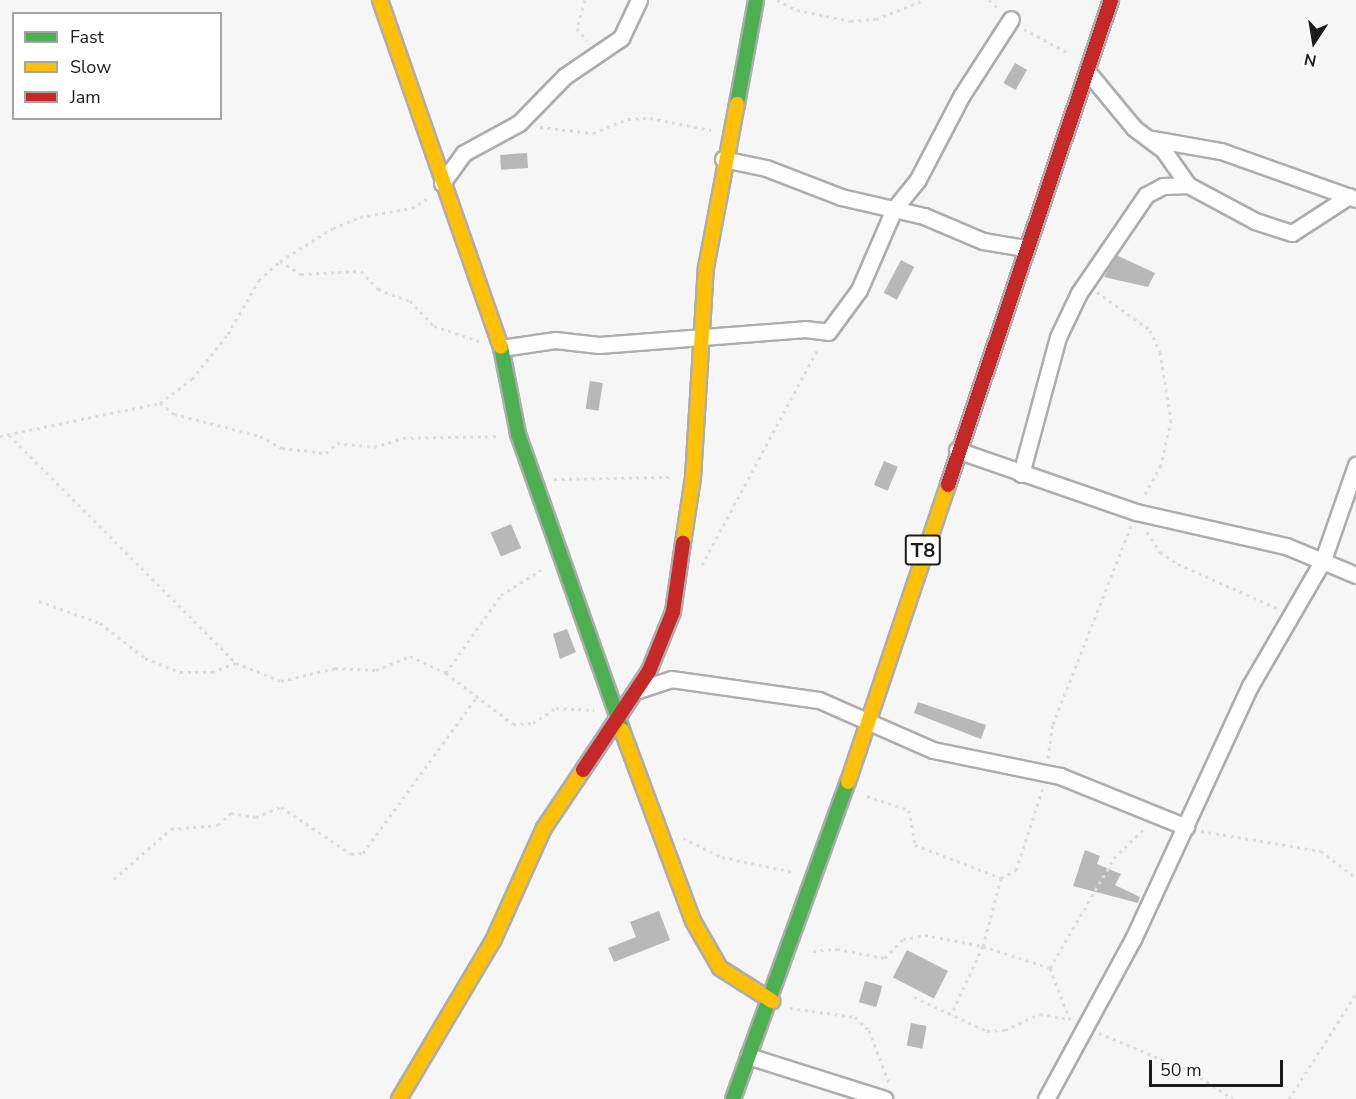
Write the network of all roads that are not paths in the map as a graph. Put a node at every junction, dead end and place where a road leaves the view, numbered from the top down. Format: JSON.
{"nodes":[{"id":1,"x":380,"y":0,"type":"edge"},
{"id":2,"x":639,"y":0,"type":"edge"},
{"id":3,"x":756,"y":0,"type":"edge"},
{"id":4,"x":1111,"y":0,"type":"edge"},
{"id":5,"x":1011,"y":19,"type":"road end"},
{"id":6,"x":1087,"y":71,"type":"junction"},
{"id":7,"x":1152,"y":139,"type":"junction"},
{"id":8,"x":723,"y":159,"type":"junction"},
{"id":9,"x":442,"y":183,"type":"junction"},
{"id":10,"x":1188,"y":185,"type":"junction"},
{"id":11,"x":1352,"y":198,"type":"edge"},
{"id":12,"x":894,"y":209,"type":"junction"},
{"id":13,"x":1025,"y":248,"type":"junction"},
{"id":14,"x":703,"y":341,"type":"junction"},
{"id":15,"x":501,"y":348,"type":"junction"},
{"id":16,"x":957,"y":450,"type":"junction"},
{"id":17,"x":1356,"y":465,"type":"edge"},
{"id":18,"x":1021,"y":474,"type":"junction"},
{"id":19,"x":1323,"y":560,"type":"junction"},
{"id":20,"x":1356,"y":575,"type":"edge"},
{"id":21,"x":637,"y":691,"type":"junction"},
{"id":22,"x":617,"y":712,"type":"junction"},
{"id":23,"x":866,"y":720,"type":"junction"},
{"id":24,"x":1186,"y":827,"type":"junction"},
{"id":25,"x":772,"y":1001,"type":"junction"},
{"id":26,"x":748,"y":1056,"type":"junction"},
{"id":27,"x":887,"y":1094,"type":"edge"},
{"id":28,"x":399,"y":1099,"type":"edge"},
{"id":29,"x":733,"y":1099,"type":"edge"},
{"id":30,"x":1046,"y":1099,"type":"edge"}],
"edges":[{"from":1,"to":9,"type":"main road"},
{"from":2,"to":9,"type":"street"},
{"from":3,"to":8,"type":"main road"},
{"from":4,"to":6,"type":"main road","number":"T8"},
{"from":5,"to":12,"type":"street"},
{"from":6,"to":7,"type":"street"},
{"from":6,"to":13,"type":"main road","number":"T8"},
{"from":7,"to":10,"type":"street"},
{"from":7,"to":11,"type":"street"},
{"from":8,"to":12,"type":"street"},
{"from":8,"to":14,"type":"main road"},
{"from":9,"to":15,"type":"main road"},
{"from":10,"to":11,"type":"street"},
{"from":10,"to":18,"type":"street"},
{"from":12,"to":13,"type":"street"},
{"from":12,"to":14,"type":"street"},
{"from":13,"to":16,"type":"main road","number":"T8"},
{"from":14,"to":15,"type":"street"},
{"from":14,"to":21,"type":"main road"},
{"from":15,"to":22,"type":"main road"},
{"from":16,"to":18,"type":"street"},
{"from":16,"to":23,"type":"main road","number":"T8"},
{"from":17,"to":19,"type":"street"},
{"from":18,"to":19,"type":"street"},
{"from":19,"to":20,"type":"street"},
{"from":19,"to":24,"type":"street"},
{"from":21,"to":22,"type":"main road"},
{"from":21,"to":23,"type":"street"},
{"from":22,"to":25,"type":"main road"},
{"from":22,"to":28,"type":"main road"},
{"from":23,"to":24,"type":"street"},
{"from":23,"to":25,"type":"main road","number":"T8"},
{"from":24,"to":30,"type":"street"},
{"from":25,"to":26,"type":"main road","number":"T8"},
{"from":26,"to":27,"type":"street"},
{"from":26,"to":29,"type":"main road","number":"T8"}]}
